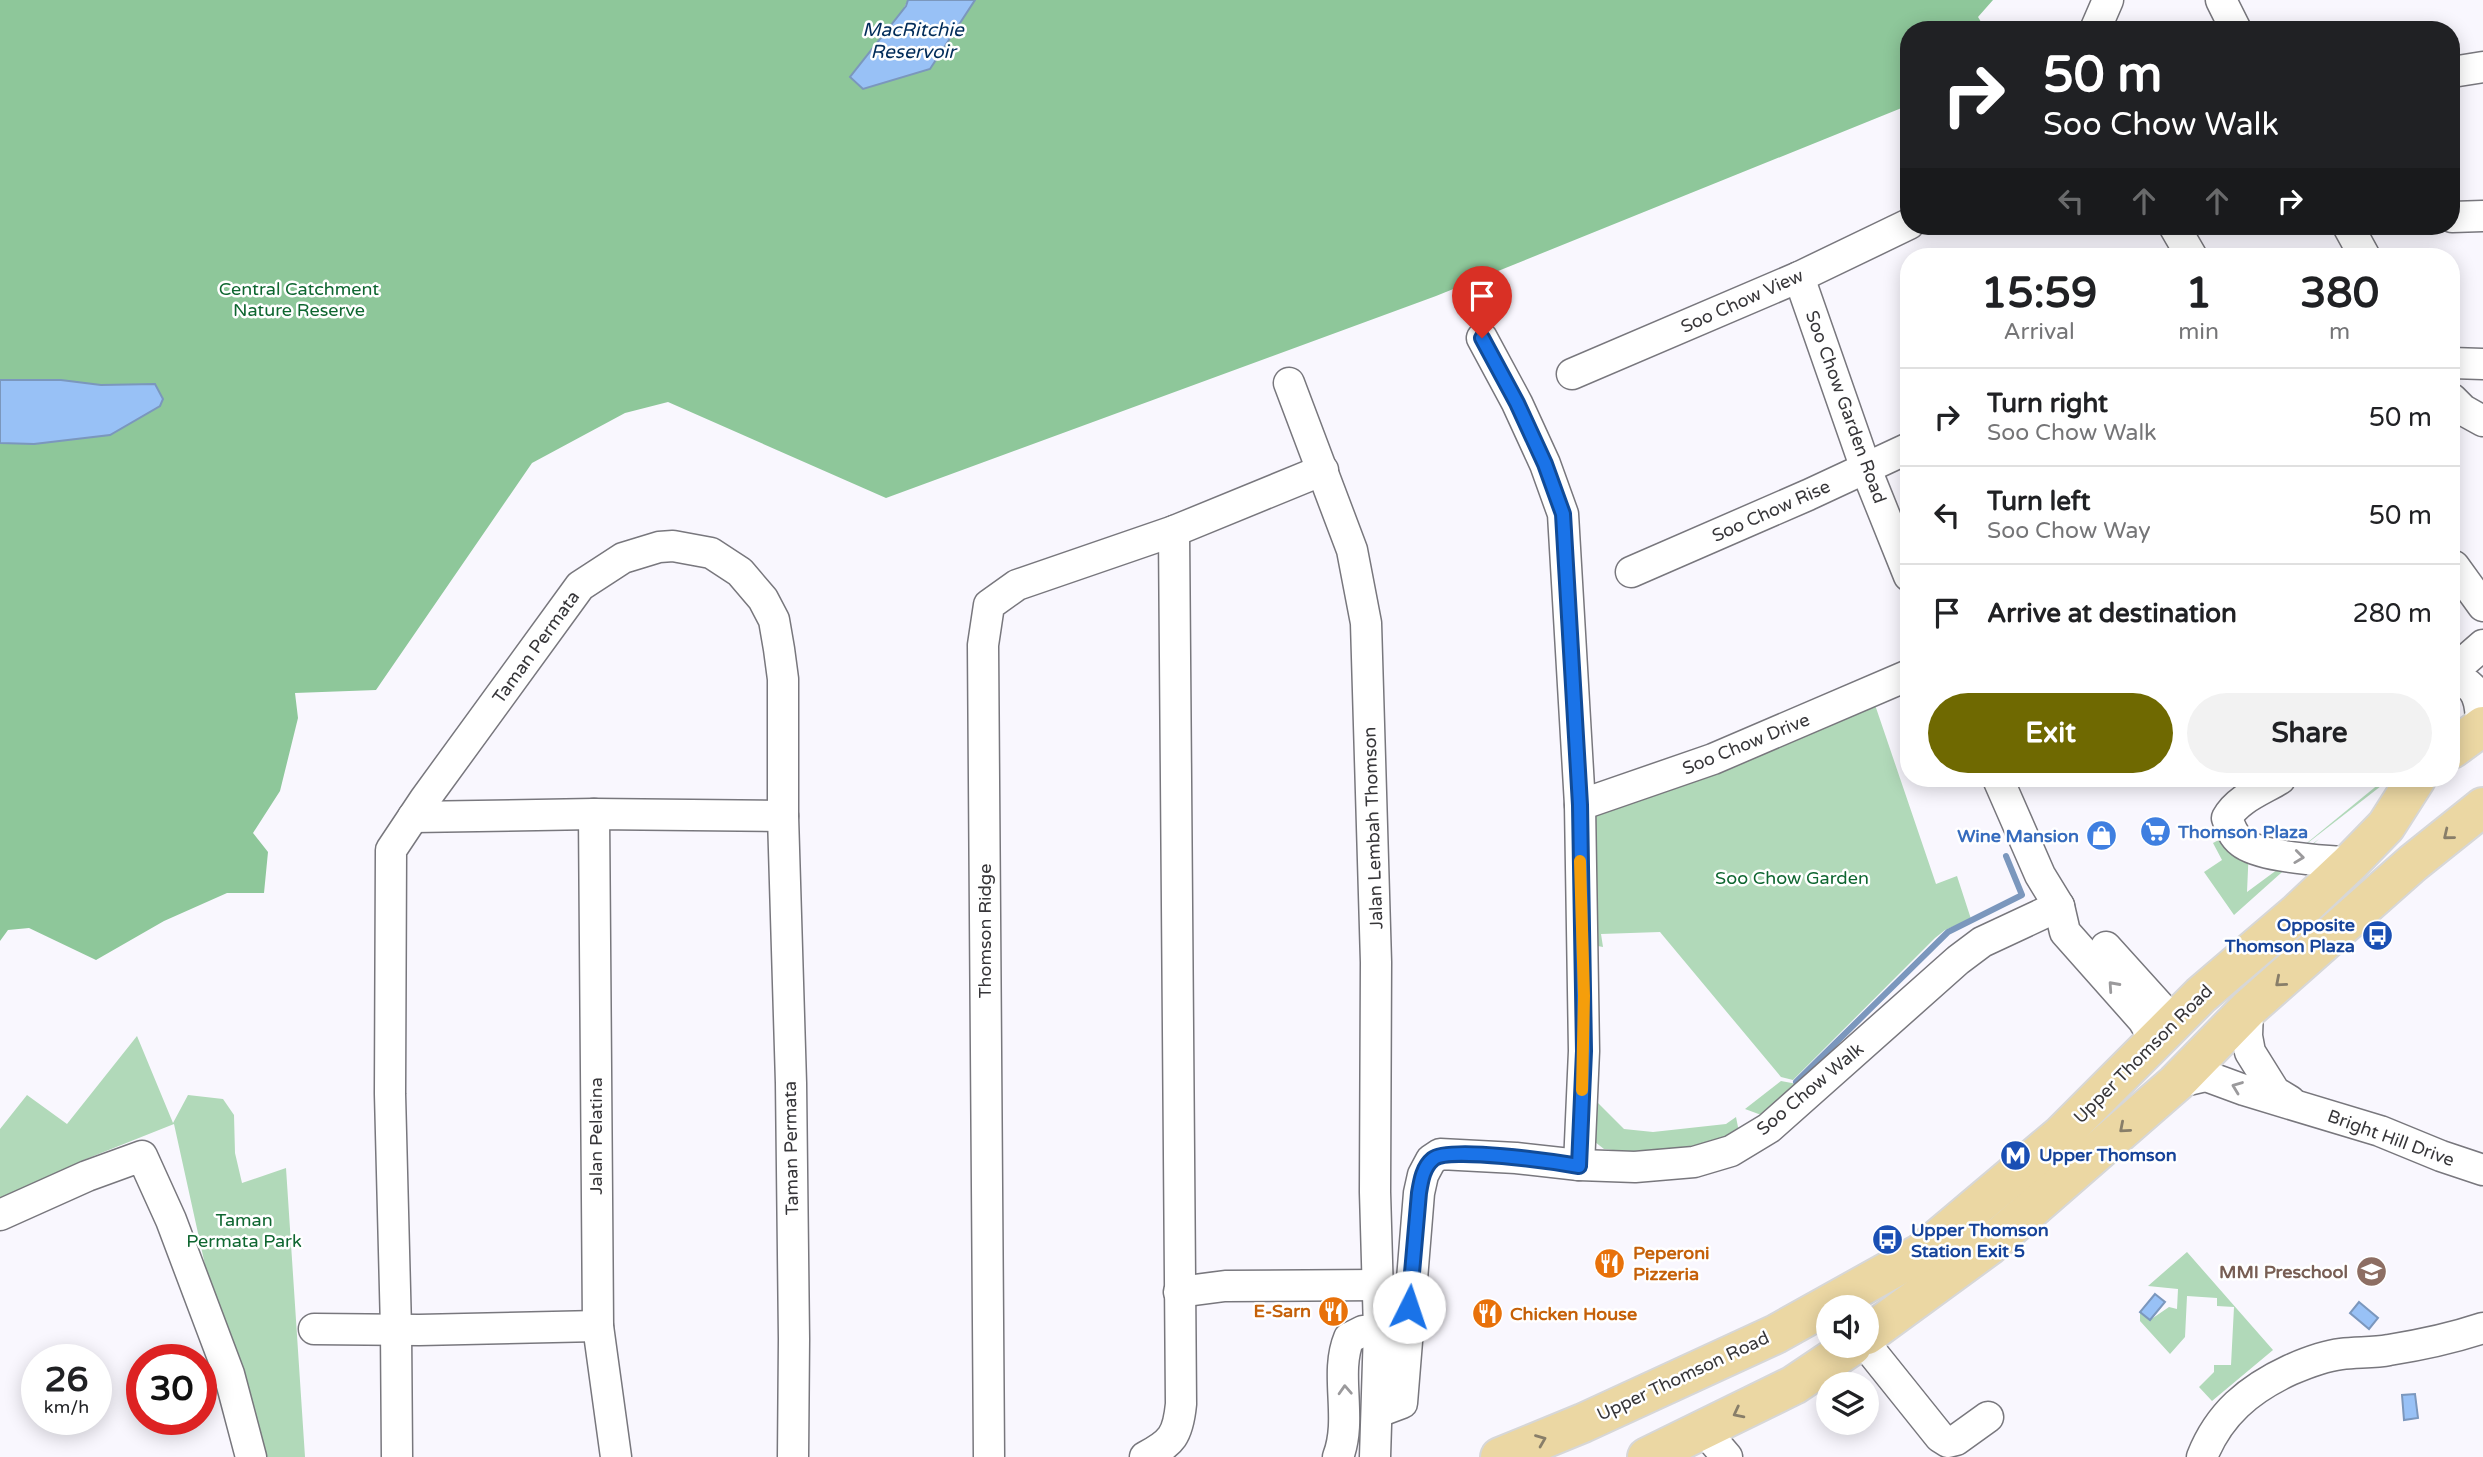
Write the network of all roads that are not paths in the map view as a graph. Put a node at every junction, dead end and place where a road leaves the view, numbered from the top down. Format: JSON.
{"nodes":[{"id":1,"x":2108,"y":0,"type":"edge"},
{"id":2,"x":2221,"y":0,"type":"edge"},
{"id":3,"x":2099,"y":21,"type":"edge"},
{"id":4,"x":2232,"y":21,"type":"edge"},
{"id":5,"x":2483,"y":67,"type":"edge"},
{"id":6,"x":2460,"y":71,"type":"edge"},
{"id":7,"x":2483,"y":216,"type":"edge"},
{"id":8,"x":2460,"y":217,"type":"edge"},
{"id":9,"x":1900,"y":228,"type":"edge"},
{"id":10,"x":1799,"y":277,"type":"junction"},
{"id":11,"x":1482,"y":338,"type":"dead end"},
{"id":12,"x":2460,"y":363,"type":"edge"},
{"id":13,"x":2483,"y":364,"type":"edge"},
{"id":14,"x":1572,"y":374,"type":"dead end"},
{"id":15,"x":1289,"y":383,"type":"dead end"},
{"id":16,"x":2460,"y":407,"type":"edge"},
{"id":17,"x":2483,"y":421,"type":"edge"},
{"id":18,"x":1900,"y":452,"type":"edge"},
{"id":19,"x":1866,"y":469,"type":"junction"},
{"id":20,"x":1323,"y":470,"type":"junction"},
{"id":21,"x":1174,"y":531,"type":"junction"},
{"id":22,"x":1900,"y":554,"type":"edge"},
{"id":23,"x":2460,"y":562,"type":"edge"},
{"id":24,"x":2460,"y":568,"type":"edge"},
{"id":25,"x":1631,"y":572,"type":"dead end"},
{"id":26,"x":2483,"y":581,"type":"edge"},
{"id":27,"x":2483,"y":606,"type":"edge"},
{"id":28,"x":2483,"y":645,"type":"edge"},
{"id":29,"x":2460,"y":665,"type":"edge"},
{"id":30,"x":1900,"y":680,"type":"edge"},
{"id":31,"x":2460,"y":681,"type":"edge"},
{"id":32,"x":2472,"y":734,"type":"edge"},
{"id":33,"x":2002,"y":787,"type":"edge"},
{"id":34,"x":2266,"y":787,"type":"edge"},
{"id":35,"x":2411,"y":787,"type":"edge"},
{"id":36,"x":1580,"y":805,"type":"junction"},
{"id":37,"x":2483,"y":807,"type":"edge"},
{"id":38,"x":594,"y":814,"type":"junction"},
{"id":39,"x":783,"y":816,"type":"junction"},
{"id":40,"x":413,"y":817,"type":"junction"},
{"id":41,"x":2350,"y":863,"type":"junction"},
{"id":42,"x":2059,"y":906,"type":"junction"},
{"id":43,"x":2248,"y":1009,"type":"junction"},
{"id":44,"x":2166,"y":1030,"type":"junction"},
{"id":45,"x":2176,"y":1083,"type":"junction"},
{"id":46,"x":2298,"y":1105,"type":"junction"},
{"id":47,"x":1579,"y":1166,"type":"junction"},
{"id":48,"x":2483,"y":1170,"type":"edge"},
{"id":49,"x":2034,"y":1182,"type":"junction"},
{"id":50,"x":0,"y":1214,"type":"edge"},
{"id":51,"x":1930,"y":1268,"type":"junction"},
{"id":52,"x":1378,"y":1285,"type":"junction"},
{"id":53,"x":1179,"y":1292,"type":"junction"},
{"id":54,"x":1879,"y":1322,"type":"edge"},
{"id":55,"x":598,"y":1326,"type":"junction"},
{"id":56,"x":2483,"y":1328,"type":"edge"},
{"id":57,"x":314,"y":1329,"type":"dead end"},
{"id":58,"x":396,"y":1329,"type":"junction"},
{"id":59,"x":1379,"y":1329,"type":"junction"},
{"id":60,"x":1834,"y":1358,"type":"edge"},
{"id":61,"x":1877,"y":1358,"type":"edge"},
{"id":62,"x":1390,"y":1408,"type":"junction"},
{"id":63,"x":1988,"y":1417,"type":"dead end"},
{"id":64,"x":1716,"y":1443,"type":"edge"},
{"id":65,"x":1379,"y":1452,"type":"edge"},
{"id":66,"x":251,"y":1457,"type":"edge"},
{"id":67,"x":397,"y":1457,"type":"edge"},
{"id":68,"x":616,"y":1457,"type":"edge"},
{"id":69,"x":793,"y":1457,"type":"edge"},
{"id":70,"x":989,"y":1457,"type":"edge"},
{"id":71,"x":1144,"y":1457,"type":"edge"},
{"id":72,"x":1338,"y":1457,"type":"edge"},
{"id":73,"x":1500,"y":1457,"type":"edge"},
{"id":74,"x":1647,"y":1457,"type":"edge"},
{"id":75,"x":2202,"y":1457,"type":"edge"}],
"edges":[{"from":1,"to":3,"type":"street"},
{"from":2,"to":4,"type":"street"},
{"from":5,"to":6,"type":"street"},
{"from":7,"to":8,"type":"street"},
{"from":9,"to":10,"type":"street","name":"Soo Chow View"},
{"from":10,"to":14,"type":"street","name":"Soo Chow View"},
{"from":10,"to":19,"type":"street","name":"Soo Chow Garden Road"},
{"from":11,"to":36,"type":"street"},
{"from":12,"to":13,"type":"street"},
{"from":15,"to":20,"type":"street","name":"Jalan Lembah Thomson"},
{"from":16,"to":17,"type":"street"},
{"from":18,"to":19,"type":"street","name":"Soo Chow Rise"},
{"from":19,"to":22,"type":"street","name":"Soo Chow Garden Road"},
{"from":19,"to":25,"type":"street","name":"Soo Chow Rise"},
{"from":20,"to":21,"type":"street","name":"Thomson Ridge"},
{"from":20,"to":52,"type":"street","name":"Jalan Lembah Thomson"},
{"from":21,"to":53,"type":"street"},
{"from":21,"to":70,"type":"street","name":"Thomson Ridge"},
{"from":23,"to":26,"type":"street"},
{"from":24,"to":27,"type":"street"},
{"from":28,"to":29,"type":"street"},
{"from":30,"to":36,"type":"street","name":"Soo Chow Drive"},
{"from":31,"to":32,"type":"street"},
{"from":33,"to":42,"type":"street"},
{"from":34,"to":41,"type":"street","one_way":true},
{"from":35,"to":41,"type":"main road","name":"Upper Thomson Road"},
{"from":36,"to":47,"type":"street"},
{"from":37,"to":43,"type":"main road","name":"Upper Thomson Road","one_way":true},
{"from":38,"to":39,"type":"street"},
{"from":38,"to":40,"type":"street"},
{"from":38,"to":55,"type":"street","name":"Jalan Pelatina"},
{"from":39,"to":40,"type":"street","name":"Taman Permata"},
{"from":39,"to":69,"type":"street","name":"Taman Permata"},
{"from":40,"to":58,"type":"street","name":"Taman Permata"},
{"from":41,"to":44,"type":"main road","name":"Upper Thomson Road"},
{"from":42,"to":44,"type":"street"},
{"from":42,"to":47,"type":"street","name":"Soo Chow Walk"},
{"from":43,"to":45,"type":"main road","name":"Upper Thomson Road"},
{"from":43,"to":46,"type":"street","name":"Bright Hill Drive"},
{"from":44,"to":49,"type":"main road","name":"Upper Thomson Road"},
{"from":46,"to":45,"type":"street","name":"Bright Hill Drive","one_way":true},
{"from":45,"to":49,"type":"main road","name":"Upper Thomson Road","one_way":true},
{"from":46,"to":48,"type":"street","name":"Bright Hill Drive"},
{"from":47,"to":62,"type":"street","name":"Soo Chow Walk"},
{"from":49,"to":51,"type":"main road","name":"Upper Thomson Road"},
{"from":50,"to":66,"type":"street"},
{"from":51,"to":54,"type":"main road","name":"Upper Thomson Road"},
{"from":73,"to":51,"type":"main road","name":"Upper Thomson Road","one_way":true},
{"from":52,"to":53,"type":"street"},
{"from":52,"to":59,"type":"street"},
{"from":53,"to":71,"type":"street"},
{"from":55,"to":58,"type":"street"},
{"from":55,"to":68,"type":"street","name":"Jalan Pelatina"},
{"from":56,"to":75,"type":"street"},
{"from":57,"to":58,"type":"street"},
{"from":58,"to":67,"type":"street","name":"Taman Permata"},
{"from":59,"to":62,"type":"street"},
{"from":72,"to":59,"type":"street","one_way":true},
{"from":60,"to":64,"type":"main road","one_way":true},
{"from":61,"to":63,"type":"street"},
{"from":62,"to":65,"type":"street"},
{"from":64,"to":74,"type":"main road"}]}
